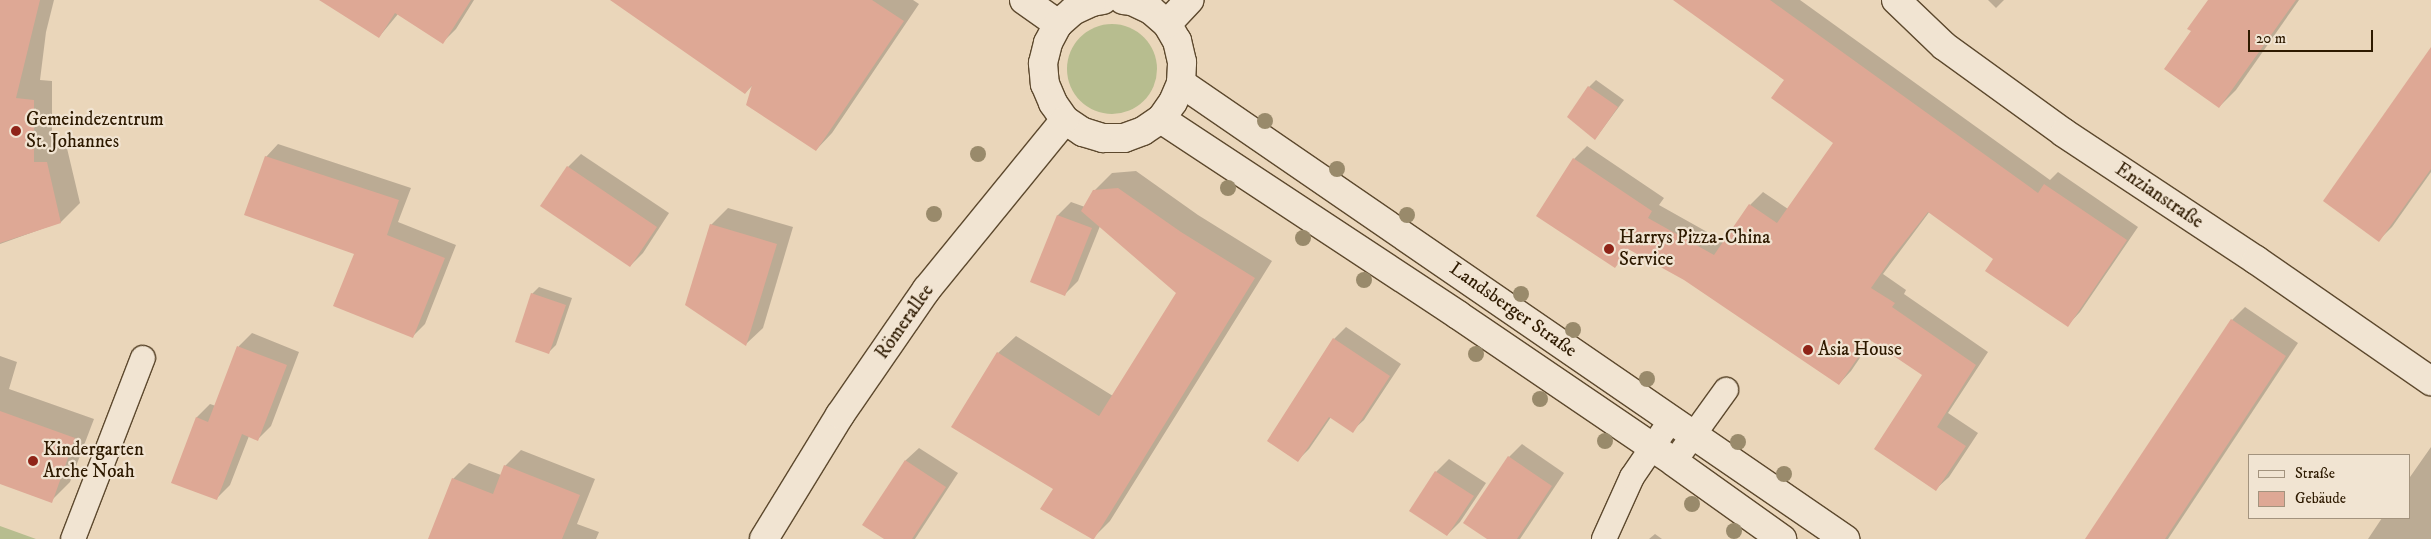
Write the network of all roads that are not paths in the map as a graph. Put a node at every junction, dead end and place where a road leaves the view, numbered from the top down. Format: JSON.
{"nodes":[{"id":1,"x":1024,"y":0,"type":"edge"},
{"id":2,"x":1103,"y":0,"type":"edge"},
{"id":3,"x":1124,"y":0,"type":"edge"},
{"id":4,"x":1189,"y":0,"type":"edge"},
{"id":5,"x":1896,"y":0,"type":"edge"},
{"id":6,"x":1058,"y":24,"type":"junction"},
{"id":7,"x":1167,"y":24,"type":"junction"},
{"id":8,"x":1181,"y":83,"type":"junction"},
{"id":9,"x":1160,"y":119,"type":"junction"},
{"id":10,"x":1065,"y":120,"type":"junction"},
{"id":11,"x":143,"y":358,"type":"dead end"},
{"id":12,"x":2431,"y":381,"type":"edge"},
{"id":13,"x":1726,"y":390,"type":"dead end"},
{"id":14,"x":1671,"y":420,"type":"junction"},
{"id":15,"x":1693,"y":435,"type":"junction"},
{"id":16,"x":1663,"y":455,"type":"junction"},
{"id":17,"x":72,"y":539,"type":"edge"},
{"id":18,"x":764,"y":539,"type":"edge"},
{"id":19,"x":1604,"y":539,"type":"edge"},
{"id":20,"x":1782,"y":539,"type":"edge"},
{"id":21,"x":1845,"y":539,"type":"edge"}],
"edges":[{"from":1,"to":6,"type":"street"},
{"from":2,"to":6,"type":"street"},
{"from":3,"to":7,"type":"street"},
{"from":4,"to":7,"type":"street"},
{"from":5,"to":12,"type":"street","name":"Enzianstraße"},
{"from":6,"to":10,"type":"street"},
{"from":7,"to":8,"type":"street"},
{"from":8,"to":9,"type":"street"},
{"from":8,"to":14,"type":"street","name":"Landsberger Straße"},
{"from":9,"to":10,"type":"street"},
{"from":9,"to":16,"type":"street","name":"Landsberger Straße"},
{"from":10,"to":18,"type":"street","name":"Römerallee"},
{"from":11,"to":17,"type":"lane"},
{"from":13,"to":15,"type":"lane"},
{"from":14,"to":15,"type":"street","name":"Landsberger Straße"},
{"from":14,"to":16,"type":"lane"},
{"from":15,"to":16,"type":"lane"},
{"from":15,"to":21,"type":"street","name":"Landsberger Straße"},
{"from":16,"to":19,"type":"lane"},
{"from":16,"to":20,"type":"street","name":"Landsberger Straße"}]}
